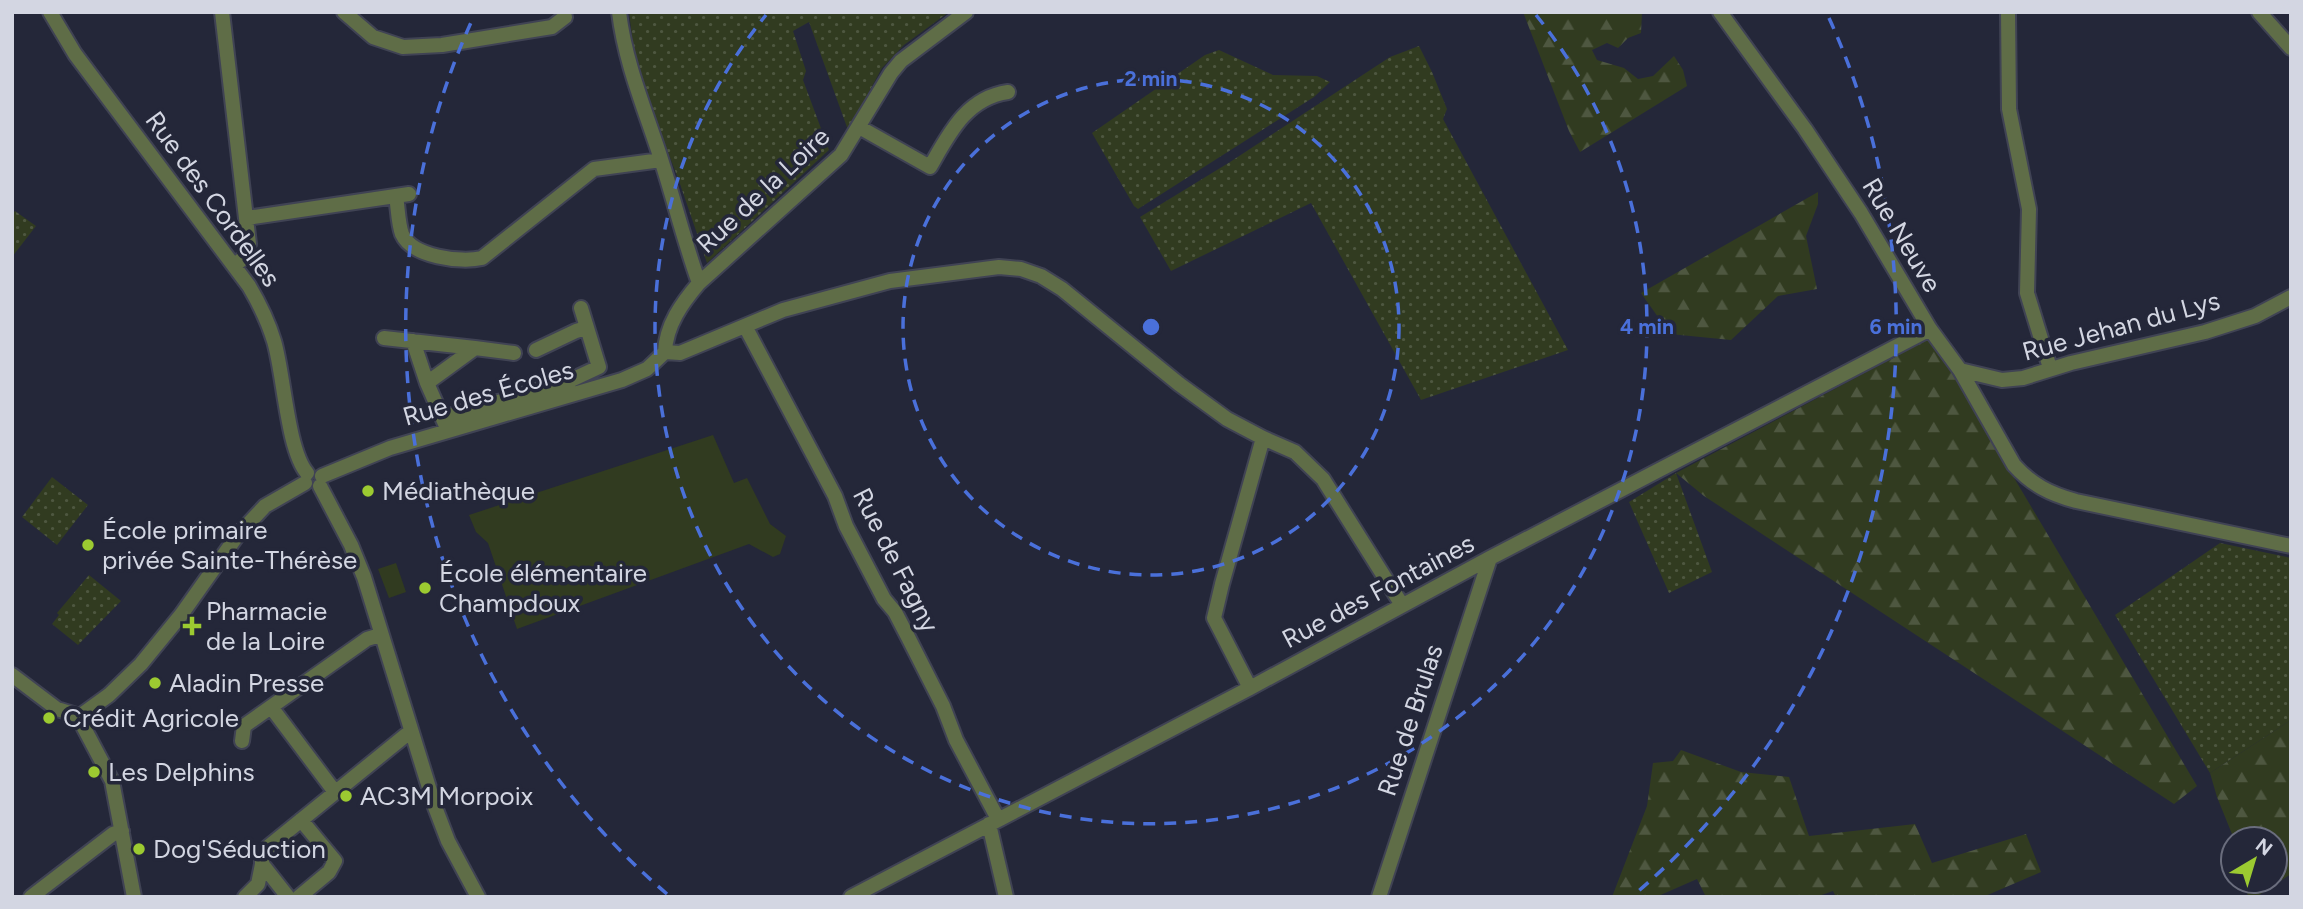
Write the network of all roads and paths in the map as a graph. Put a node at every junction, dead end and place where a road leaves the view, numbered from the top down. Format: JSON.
{"nodes":[{"id":1,"x":50,"y":12,"type":"edge"},
{"id":2,"x":223,"y":12,"type":"edge"},
{"id":3,"x":344,"y":12,"type":"edge"},
{"id":4,"x":619,"y":12,"type":"edge"},
{"id":5,"x":966,"y":12,"type":"edge"},
{"id":6,"x":1720,"y":12,"type":"edge"},
{"id":7,"x":2008,"y":12,"type":"edge"},
{"id":8,"x":2259,"y":12,"type":"edge"},
{"id":9,"x":565,"y":17,"type":"dead end"},
{"id":10,"x":2291,"y":48,"type":"edge"},
{"id":11,"x":1007,"y":92,"type":"dead end"},
{"id":12,"x":859,"y":127,"type":"junction"},
{"id":13,"x":661,"y":160,"type":"junction"},
{"id":14,"x":247,"y":218,"type":"junction"},
{"id":15,"x":235,"y":265,"type":"junction"},
{"id":16,"x":699,"y":283,"type":"junction"},
{"id":17,"x":2291,"y":296,"type":"edge"},
{"id":18,"x":581,"y":308,"type":"dead end"},
{"id":19,"x":745,"y":326,"type":"junction"},
{"id":20,"x":586,"y":328,"type":"junction"},
{"id":21,"x":1930,"y":329,"type":"junction"},
{"id":22,"x":384,"y":338,"type":"dead end"},
{"id":23,"x":413,"y":341,"type":"junction"},
{"id":24,"x":475,"y":348,"type":"junction"},
{"id":25,"x":536,"y":350,"type":"dead end"},
{"id":26,"x":665,"y":352,"type":"junction"},
{"id":27,"x":514,"y":353,"type":"dead end"},
{"id":28,"x":2050,"y":368,"type":"junction"},
{"id":29,"x":1960,"y":370,"type":"junction"},
{"id":30,"x":427,"y":383,"type":"junction"},
{"id":31,"x":569,"y":388,"type":"junction"},
{"id":32,"x":445,"y":424,"type":"junction"},
{"id":33,"x":1263,"y":438,"type":"junction"},
{"id":34,"x":314,"y":480,"type":"junction"},
{"id":35,"x":2291,"y":545,"type":"edge"},
{"id":36,"x":1490,"y":558,"type":"junction"},
{"id":37,"x":1402,"y":605,"type":"junction"},
{"id":38,"x":380,"y":635,"type":"junction"},
{"id":39,"x":12,"y":675,"type":"edge"},
{"id":40,"x":1250,"y":688,"type":"junction"},
{"id":41,"x":271,"y":707,"type":"junction"},
{"id":42,"x":80,"y":716,"type":"junction"},
{"id":43,"x":411,"y":733,"type":"junction"},
{"id":44,"x":242,"y":741,"type":"dead end"},
{"id":45,"x":335,"y":792,"type":"junction"},
{"id":46,"x":301,"y":820,"type":"junction"},
{"id":47,"x":994,"y":821,"type":"junction"},
{"id":48,"x":122,"y":831,"type":"junction"},
{"id":49,"x":261,"y":864,"type":"junction"},
{"id":50,"x":31,"y":897,"type":"edge"},
{"id":51,"x":134,"y":897,"type":"edge"},
{"id":52,"x":245,"y":897,"type":"edge"},
{"id":53,"x":289,"y":897,"type":"edge"},
{"id":54,"x":299,"y":897,"type":"edge"},
{"id":55,"x":478,"y":897,"type":"edge"},
{"id":56,"x":851,"y":897,"type":"edge"},
{"id":57,"x":1006,"y":897,"type":"edge"},
{"id":58,"x":1379,"y":897,"type":"edge"}],
"edges":[{"from":1,"to":15,"type":"street","name":"Rue des Cordelles"},
{"from":2,"to":14,"type":"street"},
{"from":3,"to":9,"type":"street"},
{"from":4,"to":13,"type":"street"},
{"from":5,"to":12,"type":"street","name":"Rue de la Loire"},
{"from":6,"to":21,"type":"street","name":"Rue Neuve"},
{"from":7,"to":28,"type":"street"},
{"from":8,"to":10,"type":"street"},
{"from":11,"to":12,"type":"street"},
{"from":12,"to":16,"type":"street","name":"Rue de la Loire"},
{"from":13,"to":14,"type":"street"},
{"from":13,"to":16,"type":"street"},
{"from":14,"to":15,"type":"street"},
{"from":15,"to":34,"type":"street","name":"Rue des Cordelles"},
{"from":16,"to":26,"type":"street","name":"Rue de la Loire"},
{"from":17,"to":28,"type":"street","name":"Rue Jehan du Lys"},
{"from":18,"to":20,"type":"street"},
{"from":19,"to":26,"type":"street"},
{"from":19,"to":33,"type":"street"},
{"from":19,"to":47,"type":"street","name":"Rue de Fagny"},
{"from":20,"to":25,"type":"street"},
{"from":20,"to":31,"type":"street"},
{"from":21,"to":29,"type":"street","name":"Rue Neuve"},
{"from":21,"to":36,"type":"street","name":"Rue des Fontaines"},
{"from":22,"to":23,"type":"street"},
{"from":23,"to":24,"type":"street"},
{"from":23,"to":30,"type":"street"},
{"from":24,"to":27,"type":"street"},
{"from":24,"to":30,"type":"street"},
{"from":26,"to":31,"type":"street","name":"Rue des Écoles"},
{"from":28,"to":29,"type":"street","name":"Rue Jehan du Lys"},
{"from":29,"to":35,"type":"street","name":"Rue Neuve"},
{"from":30,"to":32,"type":"street"},
{"from":31,"to":32,"type":"street","name":"Rue des Écoles"},
{"from":32,"to":34,"type":"street","name":"Rue des Écoles"},
{"from":33,"to":37,"type":"street"},
{"from":33,"to":40,"type":"street"},
{"from":34,"to":38,"type":"street","name":"Rue des Cordelles"},
{"from":34,"to":42,"type":"street","name":"Rue des Écoles"},
{"from":36,"to":37,"type":"street","name":"Rue des Fontaines"},
{"from":36,"to":58,"type":"street","name":"Rue de Brulas"},
{"from":37,"to":40,"type":"street","name":"Rue des Fontaines"},
{"from":38,"to":41,"type":"street"},
{"from":38,"to":43,"type":"street","name":"Rue des Cordelles"},
{"from":39,"to":42,"type":"street"},
{"from":40,"to":47,"type":"street","name":"Rue des Fontaines"},
{"from":41,"to":44,"type":"street"},
{"from":41,"to":45,"type":"street"},
{"from":42,"to":48,"type":"street"},
{"from":43,"to":45,"type":"street"},
{"from":43,"to":55,"type":"street","name":"Rue des Cordelles"},
{"from":45,"to":46,"type":"street"},
{"from":46,"to":49,"type":"street"},
{"from":46,"to":54,"type":"street"},
{"from":47,"to":56,"type":"street","name":"Rue des Fontaines"},
{"from":47,"to":57,"type":"street","name":"Rue de Fagny"},
{"from":48,"to":50,"type":"street"},
{"from":48,"to":51,"type":"street"},
{"from":49,"to":52,"type":"street"},
{"from":49,"to":53,"type":"street"}]}
